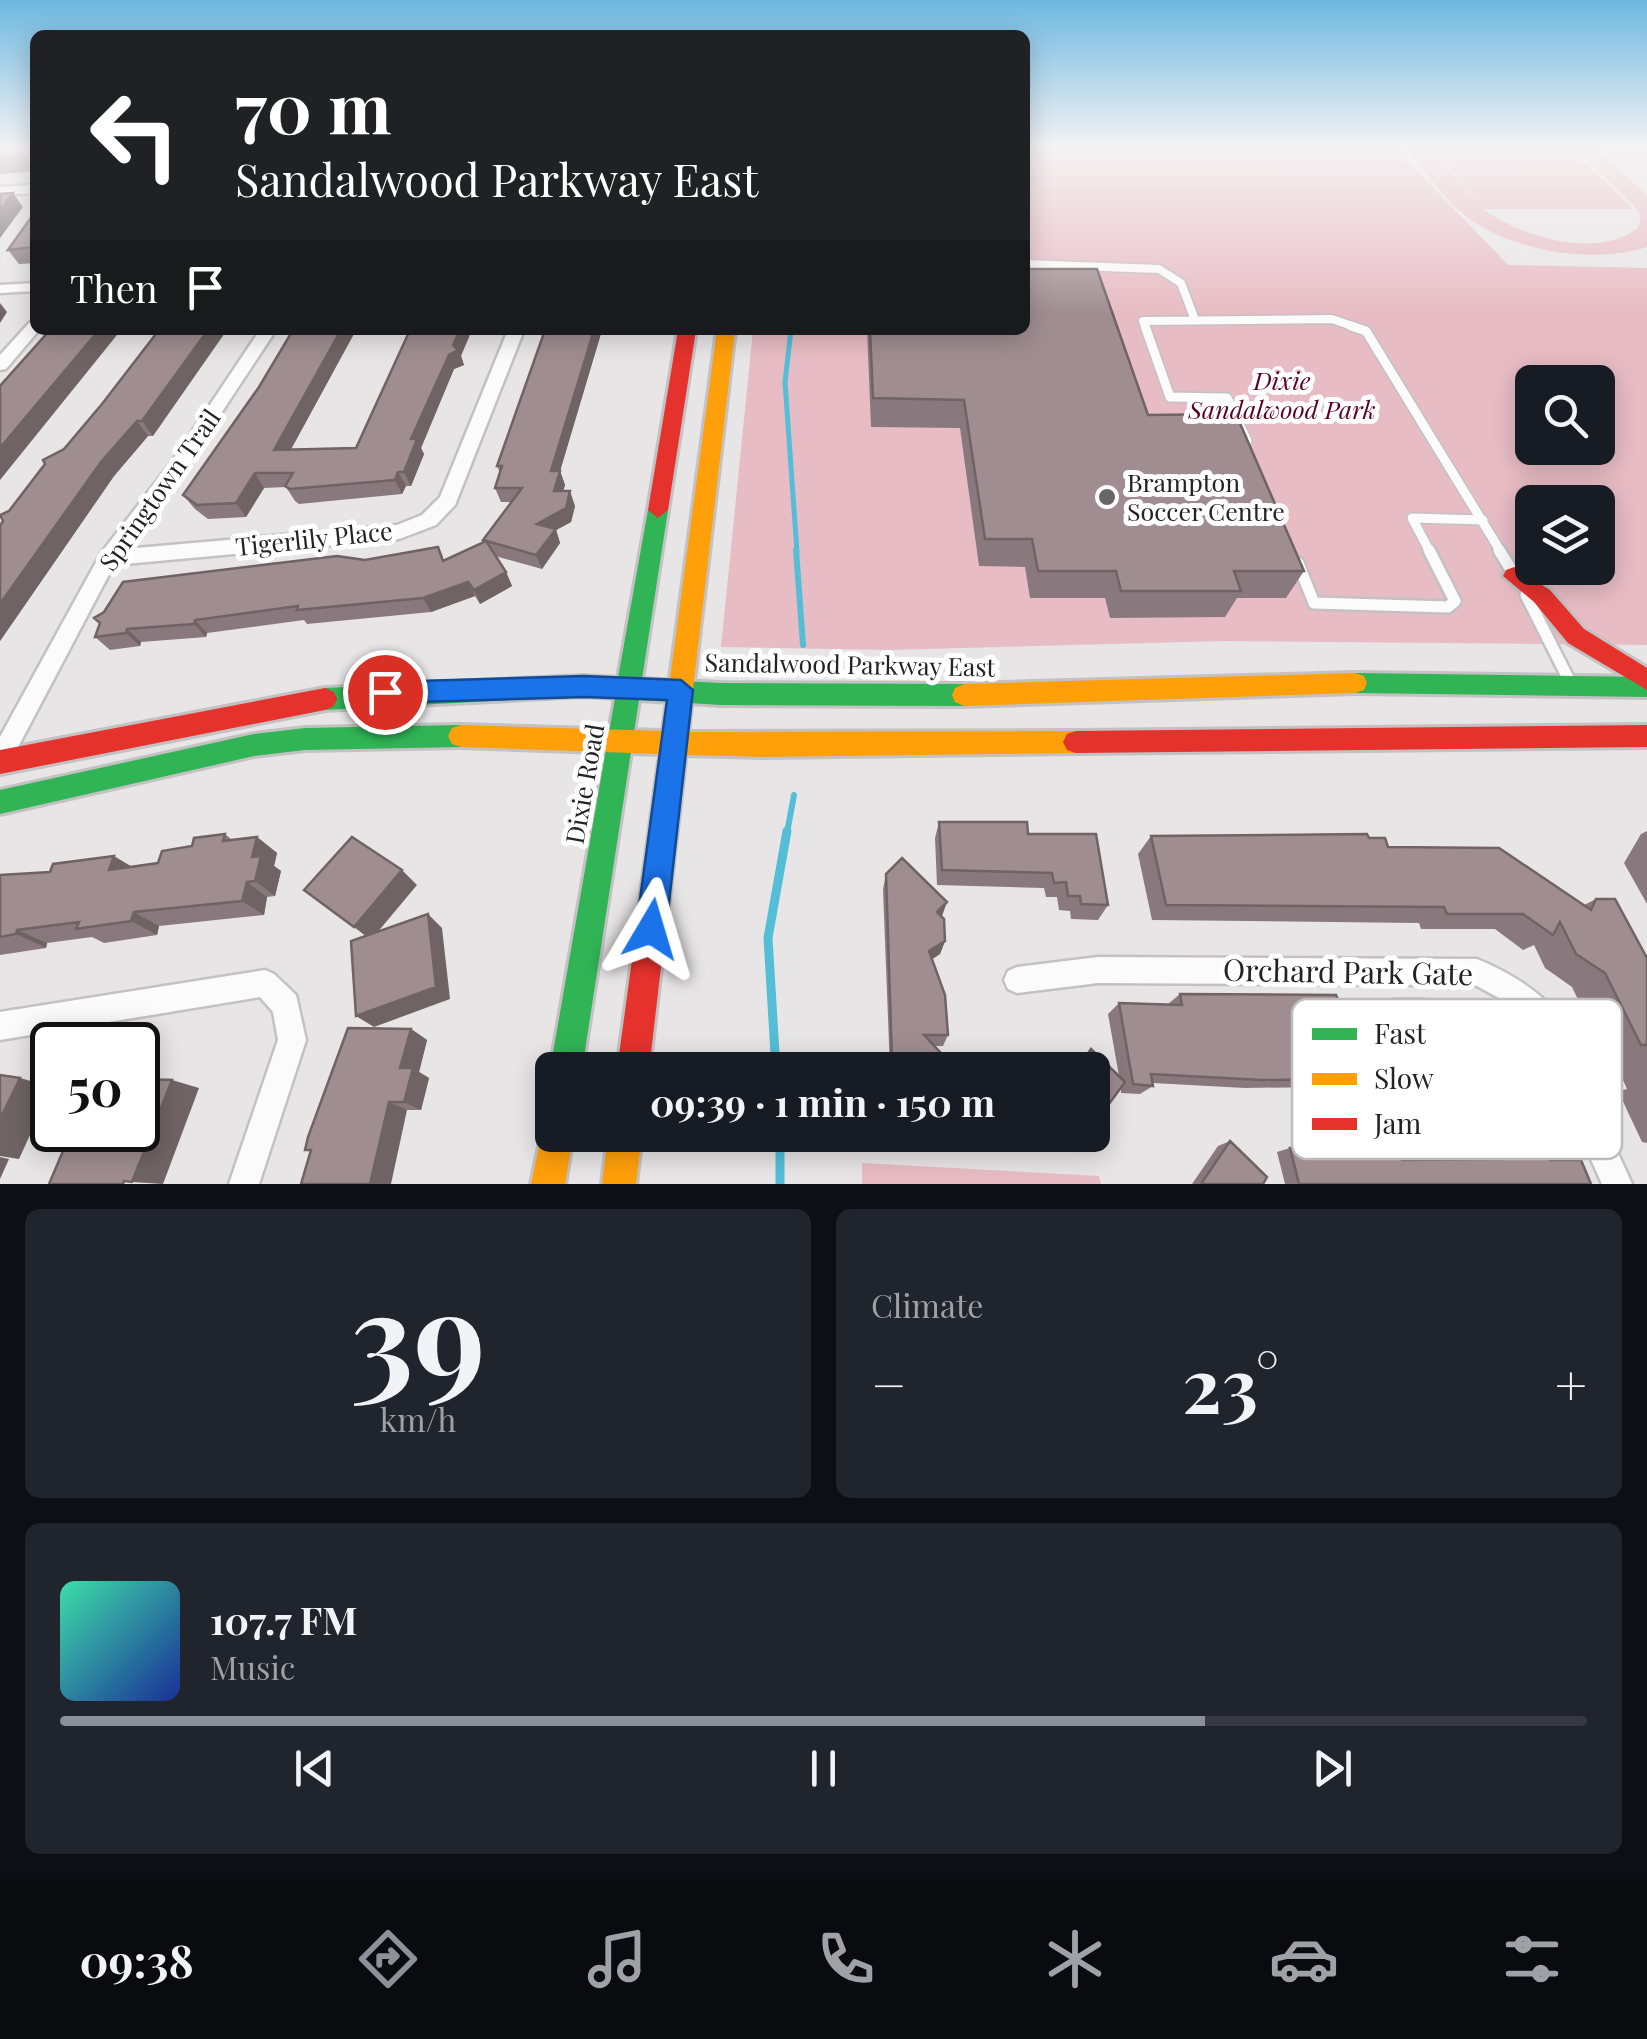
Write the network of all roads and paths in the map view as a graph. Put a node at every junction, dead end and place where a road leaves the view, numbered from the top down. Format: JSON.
{"nodes":[{"id":1,"x":1030,"y":264,"type":"edge"},
{"id":2,"x":30,"y":286,"type":"edge"},
{"id":3,"x":0,"y":289,"type":"edge"},
{"id":4,"x":1196,"y":320,"type":"junction"},
{"id":5,"x":30,"y":331,"type":"edge"},
{"id":6,"x":265,"y":335,"type":"edge"},
{"id":7,"x":514,"y":335,"type":"edge"},
{"id":8,"x":686,"y":335,"type":"edge"},
{"id":9,"x":725,"y":335,"type":"edge"},
{"id":10,"x":0,"y":364,"type":"edge"},
{"id":11,"x":1249,"y":445,"type":"edge"},
{"id":12,"x":1482,"y":520,"type":"junction"},
{"id":13,"x":1291,"y":547,"type":"edge"},
{"id":14,"x":108,"y":558,"type":"junction"},
{"id":15,"x":1514,"y":576,"type":"junction"},
{"id":16,"x":1647,"y":684,"type":"edge"},
{"id":17,"x":629,"y":686,"type":"junction"},
{"id":18,"x":681,"y":690,"type":"junction"},
{"id":19,"x":1584,"y":711,"type":"junction"},
{"id":20,"x":1647,"y":736,"type":"edge"},
{"id":21,"x":621,"y":741,"type":"junction"},
{"id":22,"x":673,"y":745,"type":"junction"},
{"id":23,"x":0,"y":761,"type":"edge"},
{"id":24,"x":0,"y":802,"type":"edge"},
{"id":25,"x":1017,"y":980,"type":"dead end"},
{"id":26,"x":1525,"y":999,"type":"edge"},
{"id":27,"x":0,"y":1026,"type":"edge"},
{"id":28,"x":569,"y":1052,"type":"edge"},
{"id":29,"x":635,"y":1052,"type":"edge"},
{"id":30,"x":553,"y":1152,"type":"edge"},
{"id":31,"x":623,"y":1152,"type":"edge"},
{"id":32,"x":1606,"y":1159,"type":"edge"},
{"id":33,"x":244,"y":1184,"type":"edge"},
{"id":34,"x":548,"y":1184,"type":"edge"},
{"id":35,"x":619,"y":1184,"type":"edge"},
{"id":36,"x":1617,"y":1184,"type":"edge"}],
"edges":[{"from":1,"to":4,"type":"lane"},
{"from":2,"to":3,"type":"street"},
{"from":4,"to":11,"type":"lane"},
{"from":4,"to":12,"type":"lane"},
{"from":5,"to":10,"type":"street"},
{"from":6,"to":14,"type":"street","name":"Springtown Trail"},
{"from":7,"to":14,"type":"street","name":"Tigerlily Place"},
{"from":8,"to":17,"type":"main road","name":"Dixie Road"},
{"from":9,"to":18,"type":"main road"},
{"from":12,"to":13,"type":"lane"},
{"from":12,"to":15,"type":"lane"},
{"from":14,"to":23,"type":"street","name":"Springtown Trail"},
{"from":15,"to":16,"type":"main road"},
{"from":15,"to":19,"type":"lane"},
{"from":16,"to":19,"type":"main road","name":"Sandalwood Parkway East"},
{"from":17,"to":18,"type":"main road","name":"Sandalwood Parkway East"},
{"from":17,"to":21,"type":"main road","name":"Dixie Road"},
{"from":17,"to":23,"type":"main road","name":"Sandalwood Parkway East"},
{"from":18,"to":19,"type":"main road","name":"Sandalwood Parkway East"},
{"from":18,"to":22,"type":"main road"},
{"from":19,"to":20,"type":"main road","name":"Sandalwood Parkway East"},
{"from":19,"to":22,"type":"main road","name":"Sandalwood Parkway East"},
{"from":21,"to":22,"type":"main road","name":"Sandalwood Parkway East"},
{"from":21,"to":24,"type":"main road","name":"Sandalwood Parkway East"},
{"from":21,"to":28,"type":"main road","name":"Dixie Road"},
{"from":22,"to":29,"type":"main road"},
{"from":25,"to":26,"type":"street","name":"Orchard Park Gate"},
{"from":27,"to":33,"type":"street"},
{"from":30,"to":34,"type":"main road"},
{"from":31,"to":35,"type":"main road"},
{"from":32,"to":36,"type":"street","name":"Orchard Park Gate"}]}
